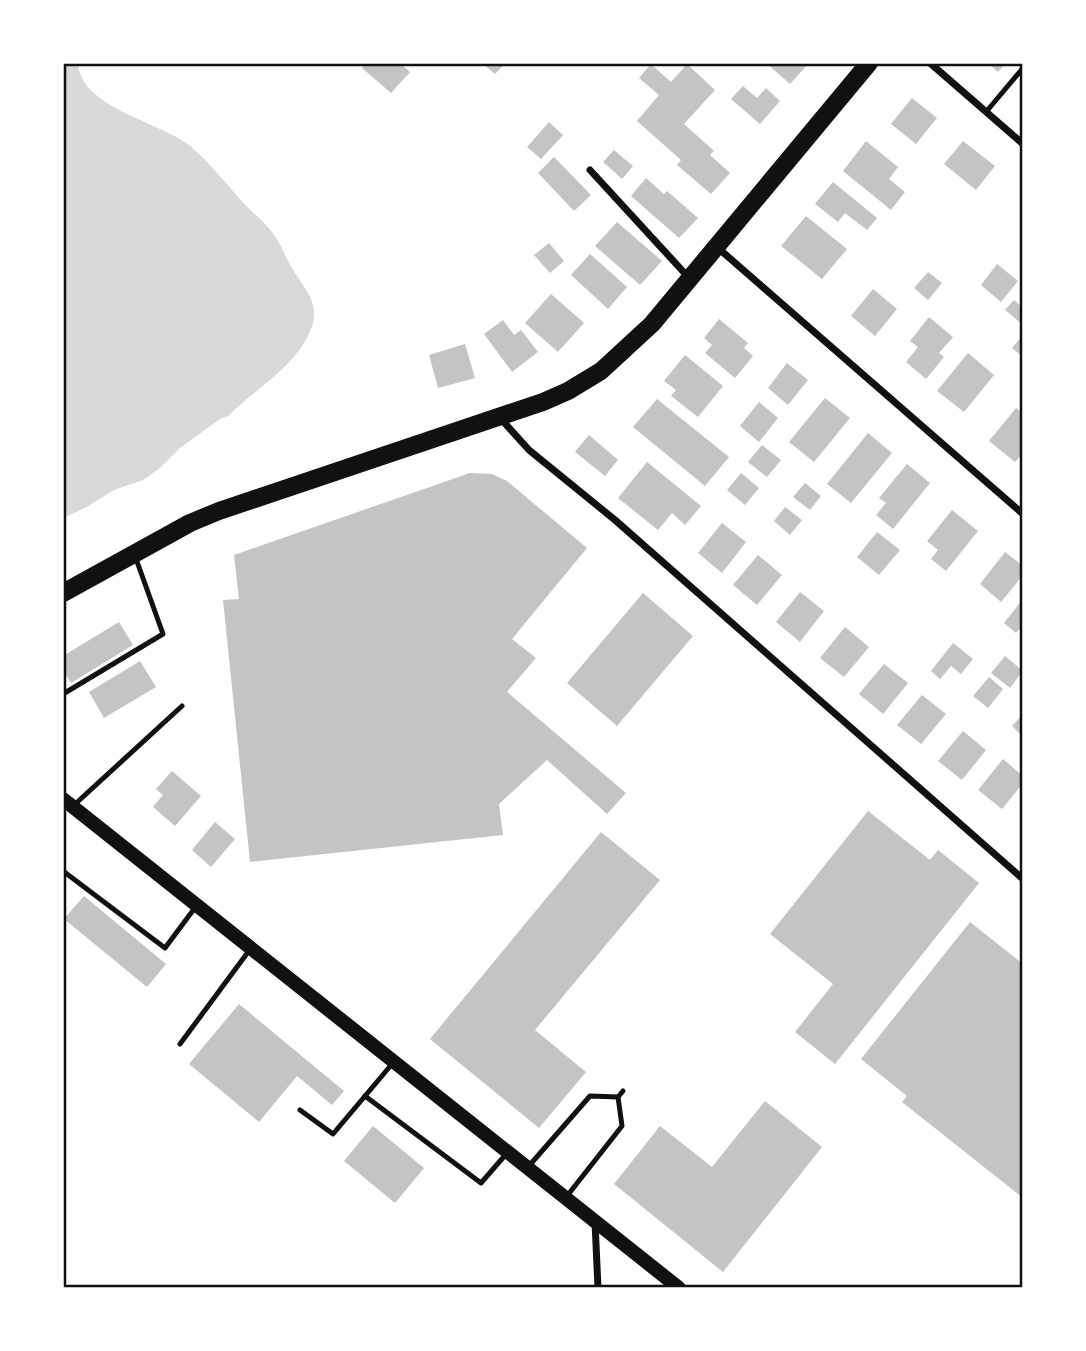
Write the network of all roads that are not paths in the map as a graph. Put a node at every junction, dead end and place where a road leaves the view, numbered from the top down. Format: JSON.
{"nodes":[{"id":1,"x":930,"y":63,"type":"edge"},
{"id":2,"x":865,"y":64,"type":"edge"},
{"id":3,"x":1023,"y":68,"type":"edge"},
{"id":4,"x":986,"y":111,"type":"junction"},
{"id":5,"x":1023,"y":144,"type":"edge"},
{"id":6,"x":590,"y":170,"type":"dead end"},
{"id":7,"x":717,"y":248,"type":"junction"},
{"id":8,"x":691,"y":280,"type":"junction"},
{"id":9,"x":499,"y":417,"type":"junction"},
{"id":10,"x":1023,"y":514,"type":"edge"},
{"id":11,"x":134,"y":553,"type":"junction"},
{"id":12,"x":63,"y":593,"type":"edge"},
{"id":13,"x":63,"y":694,"type":"edge"},
{"id":14,"x":182,"y":706,"type":"dead end"},
{"id":15,"x":68,"y":802,"type":"edge"},
{"id":16,"x":63,"y":871,"type":"edge"},
{"id":17,"x":1023,"y":879,"type":"edge"},
{"id":18,"x":197,"y":905,"type":"junction"},
{"id":19,"x":251,"y":948,"type":"junction"},
{"id":20,"x":180,"y":1044,"type":"dead end"},
{"id":21,"x":394,"y":1061,"type":"junction"},
{"id":22,"x":623,"y":1091,"type":"dead end"},
{"id":23,"x":365,"y":1096,"type":"junction"},
{"id":24,"x":618,"y":1097,"type":"junction"},
{"id":25,"x":300,"y":1110,"type":"dead end"},
{"id":26,"x":508,"y":1152,"type":"junction"},
{"id":27,"x":527,"y":1167,"type":"junction"},
{"id":28,"x":566,"y":1198,"type":"junction"},
{"id":29,"x":595,"y":1221,"type":"junction"},
{"id":30,"x":598,"y":1288,"type":"edge"},
{"id":31,"x":679,"y":1288,"type":"edge"}],
"edges":[{"from":1,"to":4,"type":"street"},
{"from":2,"to":7,"type":"main road"},
{"from":3,"to":4,"type":"lane"},
{"from":4,"to":5,"type":"street"},
{"from":6,"to":8,"type":"street"},
{"from":7,"to":8,"type":"main road"},
{"from":7,"to":10,"type":"street"},
{"from":8,"to":9,"type":"main road"},
{"from":9,"to":11,"type":"main road"},
{"from":9,"to":17,"type":"street"},
{"from":11,"to":12,"type":"main road"},
{"from":11,"to":13,"type":"lane"},
{"from":14,"to":15,"type":"lane"},
{"from":15,"to":18,"type":"main road"},
{"from":16,"to":18,"type":"lane"},
{"from":18,"to":19,"type":"main road"},
{"from":19,"to":20,"type":"lane"},
{"from":19,"to":21,"type":"main road"},
{"from":21,"to":23,"type":"lane"},
{"from":21,"to":26,"type":"main road"},
{"from":22,"to":24,"type":"lane"},
{"from":23,"to":25,"type":"lane"},
{"from":23,"to":26,"type":"lane"},
{"from":24,"to":27,"type":"lane"},
{"from":24,"to":28,"type":"lane"},
{"from":26,"to":27,"type":"main road"},
{"from":27,"to":28,"type":"main road"},
{"from":28,"to":29,"type":"main road"},
{"from":29,"to":30,"type":"street"},
{"from":29,"to":31,"type":"main road"}]}
